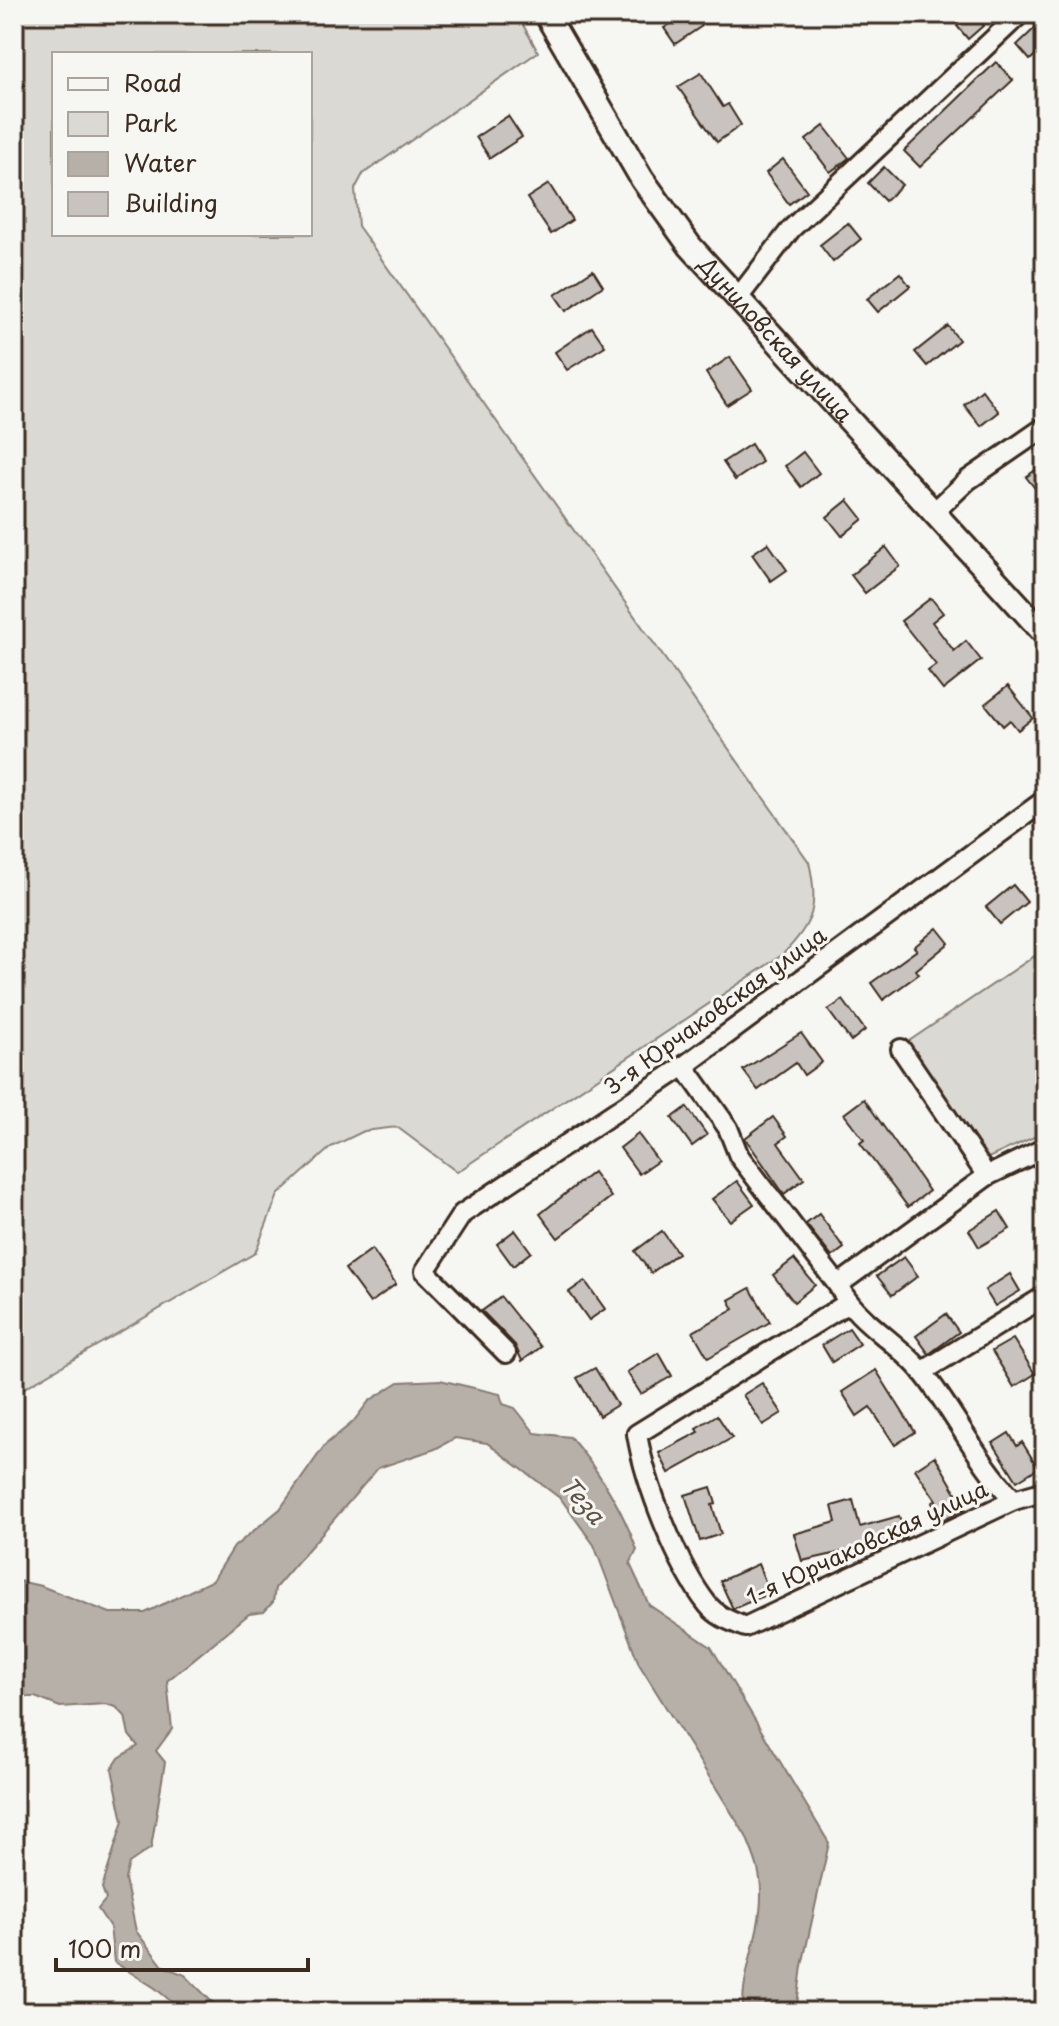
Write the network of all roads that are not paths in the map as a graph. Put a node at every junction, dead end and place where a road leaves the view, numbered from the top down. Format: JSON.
{"nodes":[{"id":1,"x":546,"y":14,"type":"edge"},
{"id":2,"x":1020,"y":14,"type":"edge"},
{"id":3,"x":738,"y":298,"type":"junction"},
{"id":4,"x":1045,"y":427,"type":"edge"},
{"id":5,"x":933,"y":513,"type":"junction"},
{"id":6,"x":1045,"y":634,"type":"edge"},
{"id":7,"x":1045,"y":800,"type":"edge"},
{"id":8,"x":901,"y":1049,"type":"dead end"},
{"id":9,"x":684,"y":1066,"type":"junction"},
{"id":10,"x":1045,"y":1148,"type":"edge"},
{"id":11,"x":987,"y":1176,"type":"junction"},
{"id":12,"x":838,"y":1285,"type":"junction"},
{"id":13,"x":1045,"y":1296,"type":"edge"},
{"id":14,"x":848,"y":1303,"type":"junction"},
{"id":15,"x":506,"y":1353,"type":"dead end"},
{"id":16,"x":922,"y":1372,"type":"junction"},
{"id":17,"x":1045,"y":1491,"type":"edge"},
{"id":18,"x":1014,"y":1500,"type":"junction"}],
"edges":[{"from":1,"to":3,"type":"main road","name":"Дуниловская улица"},
{"from":2,"to":3,"type":"street"},
{"from":3,"to":5,"type":"main road","name":"Дуниловская улица"},
{"from":4,"to":5,"type":"street"},
{"from":5,"to":6,"type":"main road","name":"Дуниловская улица"},
{"from":7,"to":9,"type":"street","name":"3-я Юрчаковская улица"},
{"from":8,"to":11,"type":"street"},
{"from":9,"to":12,"type":"street"},
{"from":9,"to":15,"type":"street","name":"3-я Юрчаковская улица"},
{"from":10,"to":11,"type":"street"},
{"from":11,"to":12,"type":"street"},
{"from":12,"to":14,"type":"street"},
{"from":13,"to":16,"type":"street"},
{"from":14,"to":16,"type":"street"},
{"from":14,"to":18,"type":"street","name":"1-я Юрчаковская улица"},
{"from":16,"to":18,"type":"street"},
{"from":17,"to":18,"type":"street","name":"1-я Юрчаковская улица"}]}
